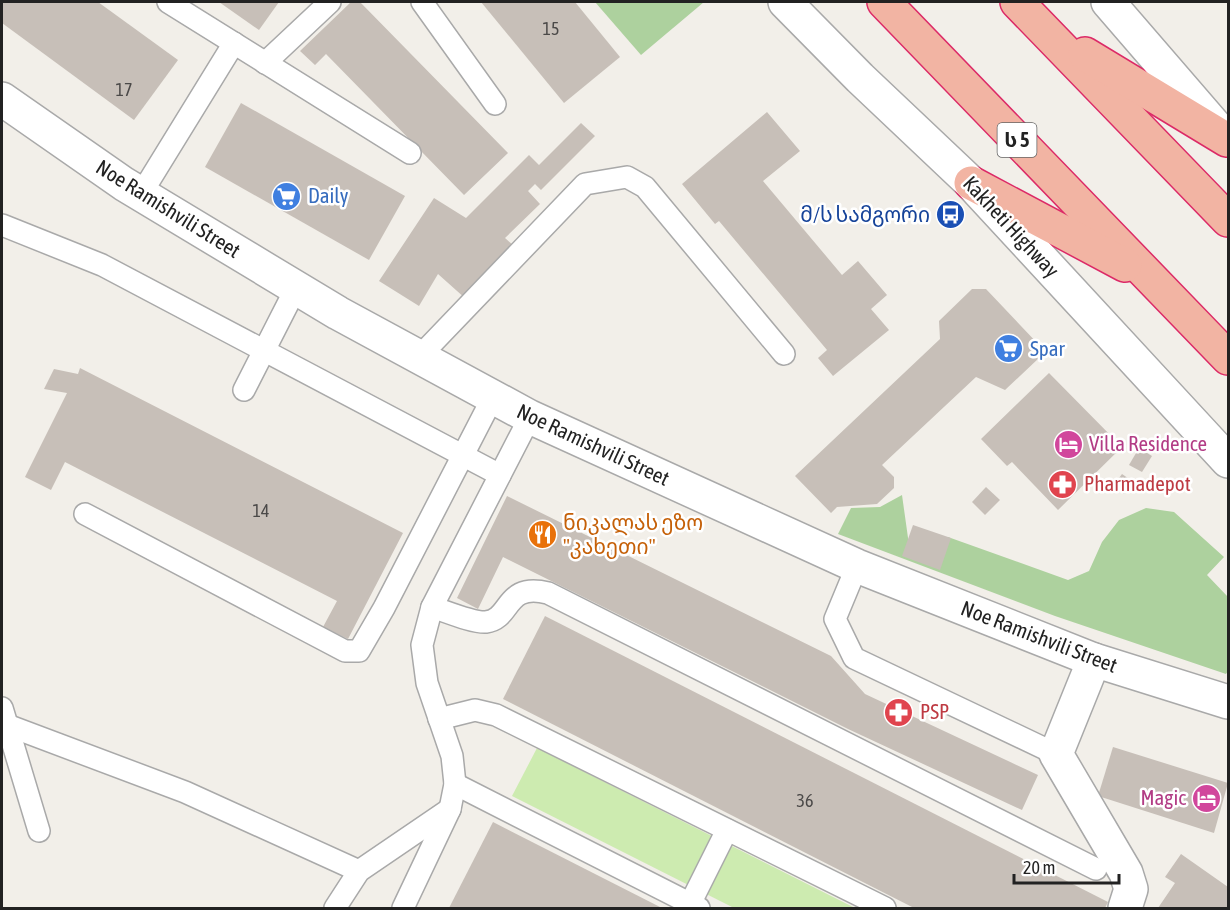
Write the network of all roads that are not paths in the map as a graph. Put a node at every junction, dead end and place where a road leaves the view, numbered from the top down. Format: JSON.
{"nodes":[{"id":1,"x":168,"y":2,"type":"edge"},
{"id":2,"x":330,"y":2,"type":"edge"},
{"id":3,"x":422,"y":2,"type":"edge"},
{"id":4,"x":785,"y":2,"type":"edge"},
{"id":5,"x":884,"y":2,"type":"edge"},
{"id":6,"x":1017,"y":2,"type":"edge"},
{"id":7,"x":1108,"y":2,"type":"edge"},
{"id":8,"x":1045,"y":30,"type":"junction"},
{"id":9,"x":234,"y":43,"type":"junction"},
{"id":10,"x":265,"y":63,"type":"junction"},
{"id":11,"x":2,"y":99,"type":"edge"},
{"id":12,"x":495,"y":104,"type":"dead end"},
{"id":13,"x":1228,"y":141,"type":"edge"},
{"id":14,"x":410,"y":153,"type":"dead end"},
{"id":15,"x":971,"y":183,"type":"junction"},
{"id":16,"x":141,"y":194,"type":"junction"},
{"id":17,"x":1228,"y":220,"type":"edge"},
{"id":18,"x":2,"y":225,"type":"edge"},
{"id":19,"x":1150,"y":278,"type":"junction"},
{"id":20,"x":296,"y":288,"type":"junction"},
{"id":21,"x":264,"y":351,"type":"junction"},
{"id":22,"x":784,"y":354,"type":"dead end"},
{"id":23,"x":419,"y":357,"type":"junction"},
{"id":24,"x":1228,"y":358,"type":"edge"},
{"id":25,"x":244,"y":390,"type":"dead end"},
{"id":26,"x":493,"y":397,"type":"junction"},
{"id":27,"x":530,"y":417,"type":"junction"},
{"id":28,"x":463,"y":456,"type":"junction"},
{"id":29,"x":1228,"y":461,"type":"edge"},
{"id":30,"x":500,"y":475,"type":"junction"},
{"id":31,"x":85,"y":514,"type":"dead end"},
{"id":32,"x":858,"y":566,"type":"junction"},
{"id":33,"x":432,"y":607,"type":"junction"},
{"id":34,"x":1094,"y":660,"type":"junction"},
{"id":35,"x":1228,"y":702,"type":"edge"},
{"id":36,"x":4,"y":716,"type":"edge"},
{"id":37,"x":439,"y":719,"type":"junction"},
{"id":38,"x":1056,"y":754,"type":"junction"},
{"id":39,"x":454,"y":783,"type":"junction"},
{"id":40,"x":450,"y":809,"type":"junction"},
{"id":41,"x":727,"y":830,"type":"junction"},
{"id":42,"x":39,"y":831,"type":"dead end"},
{"id":43,"x":1096,"y":869,"type":"dead end"},
{"id":44,"x":359,"y":871,"type":"junction"},
{"id":45,"x":694,"y":906,"type":"edge"},
{"id":46,"x":335,"y":909,"type":"edge"},
{"id":47,"x":403,"y":909,"type":"edge"},
{"id":48,"x":885,"y":909,"type":"edge"},
{"id":49,"x":1125,"y":909,"type":"edge"}],
"edges":[{"from":1,"to":9,"type":"lane"},
{"from":2,"to":10,"type":"lane"},
{"from":3,"to":12,"type":"lane"},
{"from":4,"to":15,"type":"street","name":"Kakheti Highway"},
{"from":5,"to":19,"type":"highway","number":"ს 5"},
{"from":6,"to":8,"type":"highway"},
{"from":7,"to":13,"type":"street"},
{"from":8,"to":13,"type":"highway"},
{"from":8,"to":17,"type":"highway"},
{"from":9,"to":10,"type":"lane"},
{"from":9,"to":16,"type":"lane"},
{"from":10,"to":14,"type":"lane"},
{"from":11,"to":16,"type":"street","name":"Noe Ramishvili Street"},
{"from":15,"to":19,"type":"highway"},
{"from":15,"to":29,"type":"street","name":"Kakheti Highway"},
{"from":16,"to":20,"type":"street","name":"Noe Ramishvili Street"},
{"from":18,"to":21,"type":"lane"},
{"from":19,"to":24,"type":"highway","number":"ს 5"},
{"from":20,"to":21,"type":"lane"},
{"from":20,"to":23,"type":"street","name":"Noe Ramishvili Street"},
{"from":21,"to":25,"type":"lane"},
{"from":21,"to":28,"type":"lane"},
{"from":22,"to":23,"type":"lane"},
{"from":23,"to":26,"type":"street","name":"Noe Ramishvili Street"},
{"from":26,"to":27,"type":"street","name":"Noe Ramishvili Street"},
{"from":26,"to":28,"type":"lane"},
{"from":27,"to":30,"type":"lane"},
{"from":27,"to":32,"type":"street","name":"Noe Ramishvili Street"},
{"from":28,"to":30,"type":"lane"},
{"from":28,"to":31,"type":"lane"},
{"from":30,"to":33,"type":"lane"},
{"from":32,"to":34,"type":"street","name":"Noe Ramishvili Street"},
{"from":32,"to":38,"type":"lane"},
{"from":33,"to":37,"type":"lane"},
{"from":33,"to":43,"type":"lane"},
{"from":34,"to":35,"type":"street","name":"Noe Ramishvili Street"},
{"from":34,"to":38,"type":"street"},
{"from":36,"to":42,"type":"lane"},
{"from":36,"to":44,"type":"lane"},
{"from":37,"to":39,"type":"lane"},
{"from":37,"to":41,"type":"lane"},
{"from":38,"to":49,"type":"street"},
{"from":39,"to":40,"type":"lane"},
{"from":39,"to":45,"type":"lane"},
{"from":40,"to":44,"type":"lane"},
{"from":40,"to":47,"type":"lane"},
{"from":41,"to":45,"type":"lane"},
{"from":41,"to":48,"type":"lane"},
{"from":44,"to":46,"type":"lane"}]}
